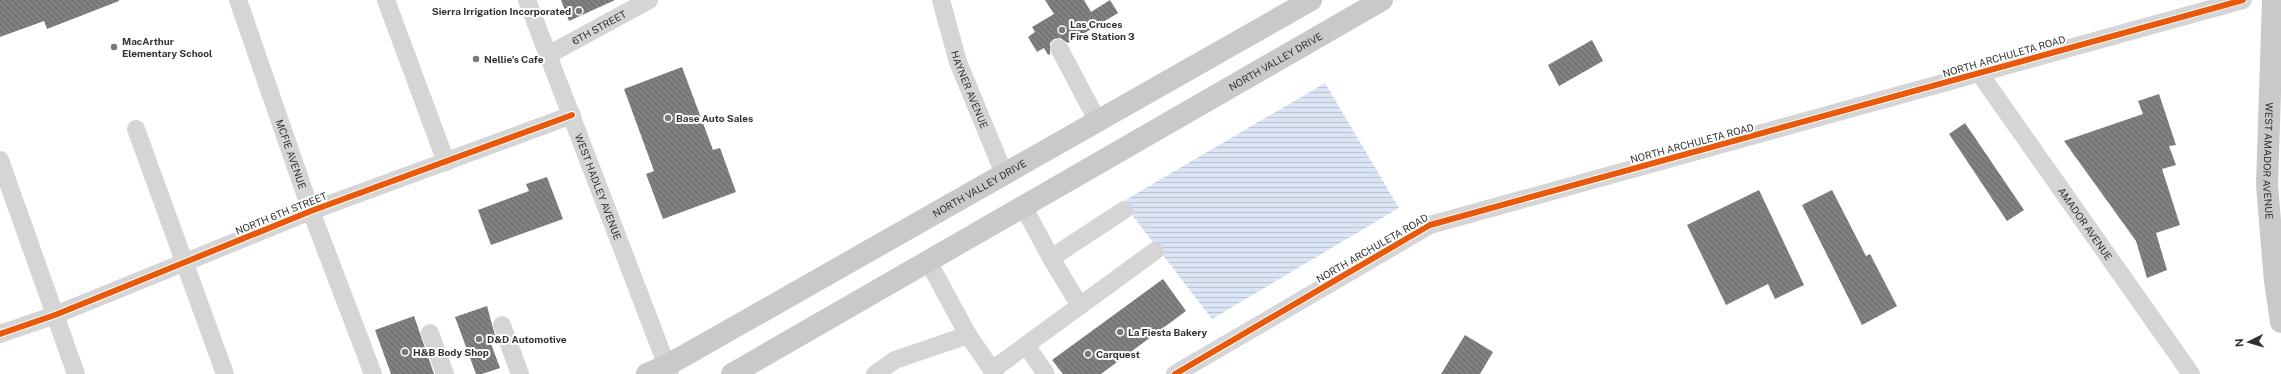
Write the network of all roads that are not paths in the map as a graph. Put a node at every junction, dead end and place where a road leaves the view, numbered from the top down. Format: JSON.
{"nodes":[{"id":1,"x":238,"y":0,"type":"edge"},
{"id":2,"x":386,"y":0,"type":"edge"},
{"id":3,"x":527,"y":0,"type":"edge"},
{"id":4,"x":649,"y":0,"type":"edge"},
{"id":5,"x":941,"y":0,"type":"edge"},
{"id":6,"x":1312,"y":0,"type":"edge"},
{"id":7,"x":1382,"y":0,"type":"edge"},
{"id":8,"x":2243,"y":0,"type":"edge"},
{"id":9,"x":2273,"y":0,"type":"edge"},
{"id":10,"x":1060,"y":48,"type":"dead end"},
{"id":11,"x":548,"y":55,"type":"junction"},
{"id":12,"x":1980,"y":74,"type":"junction"},
{"id":13,"x":572,"y":115,"type":"junction"},
{"id":14,"x":1098,"y":122,"type":"junction"},
{"id":15,"x":136,"y":129,"type":"dead end"},
{"id":16,"x":0,"y":160,"type":"edge"},
{"id":17,"x":446,"y":162,"type":"junction"},
{"id":18,"x":1005,"y":176,"type":"junction"},
{"id":19,"x":1023,"y":206,"type":"junction"},
{"id":20,"x":1124,"y":210,"type":"dead end"},
{"id":21,"x":311,"y":211,"type":"junction"},
{"id":22,"x":1155,"y":251,"type":"dead end"},
{"id":23,"x":1051,"y":258,"type":"junction"},
{"id":24,"x":928,"y":260,"type":"junction"},
{"id":25,"x":185,"y":263,"type":"junction"},
{"id":26,"x":1080,"y":306,"type":"junction"},
{"id":27,"x":55,"y":315,"type":"junction"},
{"id":28,"x":2281,"y":322,"type":"edge"},
{"id":29,"x":502,"y":325,"type":"dead end"},
{"id":30,"x":430,"y":333,"type":"dead end"},
{"id":31,"x":0,"y":334,"type":"edge"},
{"id":32,"x":968,"y":335,"type":"junction"},
{"id":33,"x":1026,"y":346,"type":"junction"},
{"id":34,"x":668,"y":370,"type":"edge"},
{"id":35,"x":994,"y":372,"type":"edge"},
{"id":36,"x":76,"y":374,"type":"edge"},
{"id":37,"x":225,"y":374,"type":"edge"},
{"id":38,"x":373,"y":374,"type":"edge"},
{"id":39,"x":445,"y":374,"type":"edge"},
{"id":40,"x":520,"y":374,"type":"edge"},
{"id":41,"x":646,"y":374,"type":"edge"},
{"id":42,"x":732,"y":374,"type":"edge"},
{"id":43,"x":875,"y":374,"type":"edge"},
{"id":44,"x":1046,"y":374,"type":"edge"},
{"id":45,"x":1176,"y":374,"type":"edge"},
{"id":46,"x":2191,"y":374,"type":"edge"}],
"edges":[{"from":1,"to":21,"type":"street","name":"MCFIE AVENUE"},
{"from":2,"to":17,"type":"street"},
{"from":3,"to":11,"type":"street","name":"WEST HADLEY AVENUE"},
{"from":4,"to":11,"type":"street","name":"6TH STREET"},
{"from":5,"to":18,"type":"street","name":"HAYNER AVENUE"},
{"from":6,"to":14,"type":"main road","name":"NORTH VALLEY DRIVE"},
{"from":7,"to":19,"type":"main road","name":"NORTH VALLEY DRIVE"},
{"from":8,"to":12,"type":"street","name":"NORTH ARCHULETA ROAD"},
{"from":9,"to":28,"type":"main road","name":"WEST AMADOR AVENUE"},
{"from":10,"to":14,"type":"street"},
{"from":11,"to":13,"type":"street","name":"WEST HADLEY AVENUE"},
{"from":12,"to":45,"type":"street","name":"NORTH ARCHULETA ROAD"},
{"from":12,"to":46,"type":"street","name":"AMADOR AVENUE"},
{"from":13,"to":17,"type":"street","name":"NORTH 6TH STREET"},
{"from":13,"to":34,"type":"street","name":"WEST HADLEY AVENUE"},
{"from":14,"to":18,"type":"main road","name":"NORTH VALLEY DRIVE"},
{"from":15,"to":25,"type":"street"},
{"from":16,"to":27,"type":"street"},
{"from":17,"to":21,"type":"street","name":"NORTH 6TH STREET"},
{"from":18,"to":34,"type":"main road","name":"NORTH VALLEY DRIVE"},
{"from":19,"to":23,"type":"street"},
{"from":19,"to":24,"type":"main road","name":"NORTH VALLEY DRIVE"},
{"from":20,"to":23,"type":"street"},
{"from":21,"to":25,"type":"street","name":"NORTH 6TH STREET"},
{"from":21,"to":38,"type":"street","name":"MCFIE AVENUE"},
{"from":22,"to":26,"type":"street"},
{"from":23,"to":26,"type":"street"},
{"from":24,"to":32,"type":"street"},
{"from":24,"to":42,"type":"main road","name":"NORTH VALLEY DRIVE"},
{"from":25,"to":27,"type":"street","name":"NORTH 6TH STREET"},
{"from":25,"to":37,"type":"street"},
{"from":26,"to":33,"type":"street"},
{"from":27,"to":31,"type":"street","name":"NORTH 6TH STREET"},
{"from":27,"to":36,"type":"street"},
{"from":29,"to":40,"type":"street"},
{"from":30,"to":39,"type":"street"},
{"from":32,"to":35,"type":"street"},
{"from":32,"to":43,"type":"street"},
{"from":33,"to":35,"type":"street"},
{"from":33,"to":44,"type":"street"},
{"from":34,"to":41,"type":"main road","name":"NORTH VALLEY DRIVE"}]}
